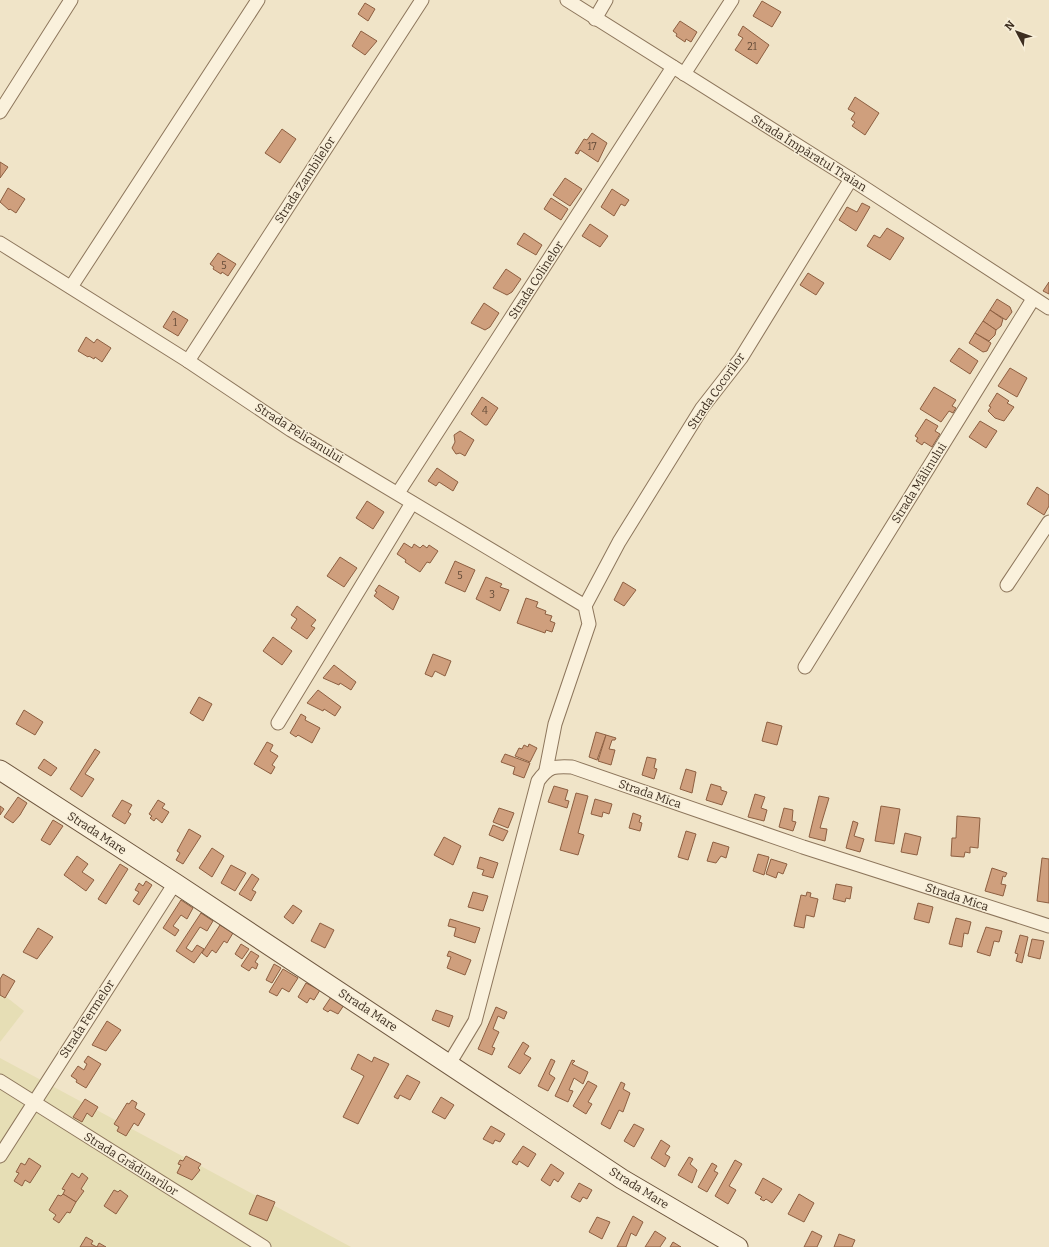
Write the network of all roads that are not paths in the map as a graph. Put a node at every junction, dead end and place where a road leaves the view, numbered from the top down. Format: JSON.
{"nodes":[{"id":1,"x":72,"y":0,"type":"edge"},
{"id":2,"x":258,"y":0,"type":"edge"},
{"id":3,"x":422,"y":0,"type":"edge"},
{"id":4,"x":567,"y":0,"type":"edge"},
{"id":5,"x":606,"y":0,"type":"edge"},
{"id":6,"x":732,"y":0,"type":"edge"},
{"id":7,"x":595,"y":19,"type":"junction"},
{"id":8,"x":678,"y":70,"type":"junction"},
{"id":9,"x":0,"y":112,"type":"edge"},
{"id":10,"x":851,"y":178,"type":"junction"},
{"id":11,"x":0,"y":243,"type":"edge"},
{"id":12,"x":71,"y":287,"type":"junction"},
{"id":13,"x":1033,"y":299,"type":"junction"},
{"id":14,"x":1049,"y":308,"type":"edge"},
{"id":15,"x":188,"y":361,"type":"junction"},
{"id":16,"x":398,"y":493,"type":"junction"},
{"id":17,"x":412,"y":503,"type":"junction"},
{"id":18,"x":1049,"y":522,"type":"edge"},
{"id":19,"x":1007,"y":585,"type":"dead end"},
{"id":20,"x":585,"y":606,"type":"junction"},
{"id":21,"x":805,"y":667,"type":"dead end"},
{"id":22,"x":278,"y":723,"type":"dead end"},
{"id":23,"x":0,"y":770,"type":"edge"},
{"id":24,"x":546,"y":770,"type":"junction"},
{"id":25,"x":175,"y":883,"type":"junction"},
{"id":26,"x":1049,"y":926,"type":"edge"},
{"id":27,"x":449,"y":1064,"type":"junction"},
{"id":28,"x":0,"y":1081,"type":"edge"},
{"id":29,"x":33,"y":1102,"type":"junction"},
{"id":30,"x":0,"y":1156,"type":"edge"},
{"id":31,"x":264,"y":1247,"type":"edge"},
{"id":32,"x":738,"y":1247,"type":"edge"}],
"edges":[{"from":1,"to":9,"type":"street"},
{"from":2,"to":12,"type":"street"},
{"from":3,"to":15,"type":"street","name":"Strada Zambilelor"},
{"from":4,"to":7,"type":"street","name":"Strada Împăratul Traian"},
{"from":5,"to":7,"type":"street"},
{"from":6,"to":8,"type":"street","name":"Strada Colinelor"},
{"from":7,"to":8,"type":"street","name":"Strada Împăratul Traian"},
{"from":8,"to":10,"type":"street","name":"Strada Împăratul Traian"},
{"from":8,"to":16,"type":"street","name":"Strada Colinelor"},
{"from":10,"to":13,"type":"street","name":"Strada Împăratul Traian"},
{"from":10,"to":20,"type":"street","name":"Strada Cocorilor"},
{"from":11,"to":12,"type":"street","name":"Strada Pelicanului"},
{"from":12,"to":15,"type":"street","name":"Strada Pelicanului"},
{"from":13,"to":14,"type":"street","name":"Strada Împăratul Traian"},
{"from":13,"to":21,"type":"street","name":"Strada Mălinului"},
{"from":15,"to":16,"type":"street","name":"Strada Pelicanului"},
{"from":16,"to":17,"type":"street","name":"Strada Pelicanului"},
{"from":17,"to":20,"type":"street","name":"Strada Pelicanului"},
{"from":17,"to":22,"type":"street"},
{"from":18,"to":19,"type":"street"},
{"from":20,"to":24,"type":"street"},
{"from":23,"to":25,"type":"street","name":"Strada Mare"},
{"from":24,"to":26,"type":"street","name":"Strada Mica"},
{"from":24,"to":27,"type":"street"},
{"from":25,"to":27,"type":"street","name":"Strada Mare"},
{"from":25,"to":29,"type":"street","name":"Strada Fermelor"},
{"from":27,"to":32,"type":"street","name":"Strada Mare"},
{"from":28,"to":29,"type":"street","name":"Strada Grădinarilor"},
{"from":29,"to":30,"type":"street","name":"Strada Fermelor"},
{"from":29,"to":31,"type":"street","name":"Strada Grădinarilor"}]}
